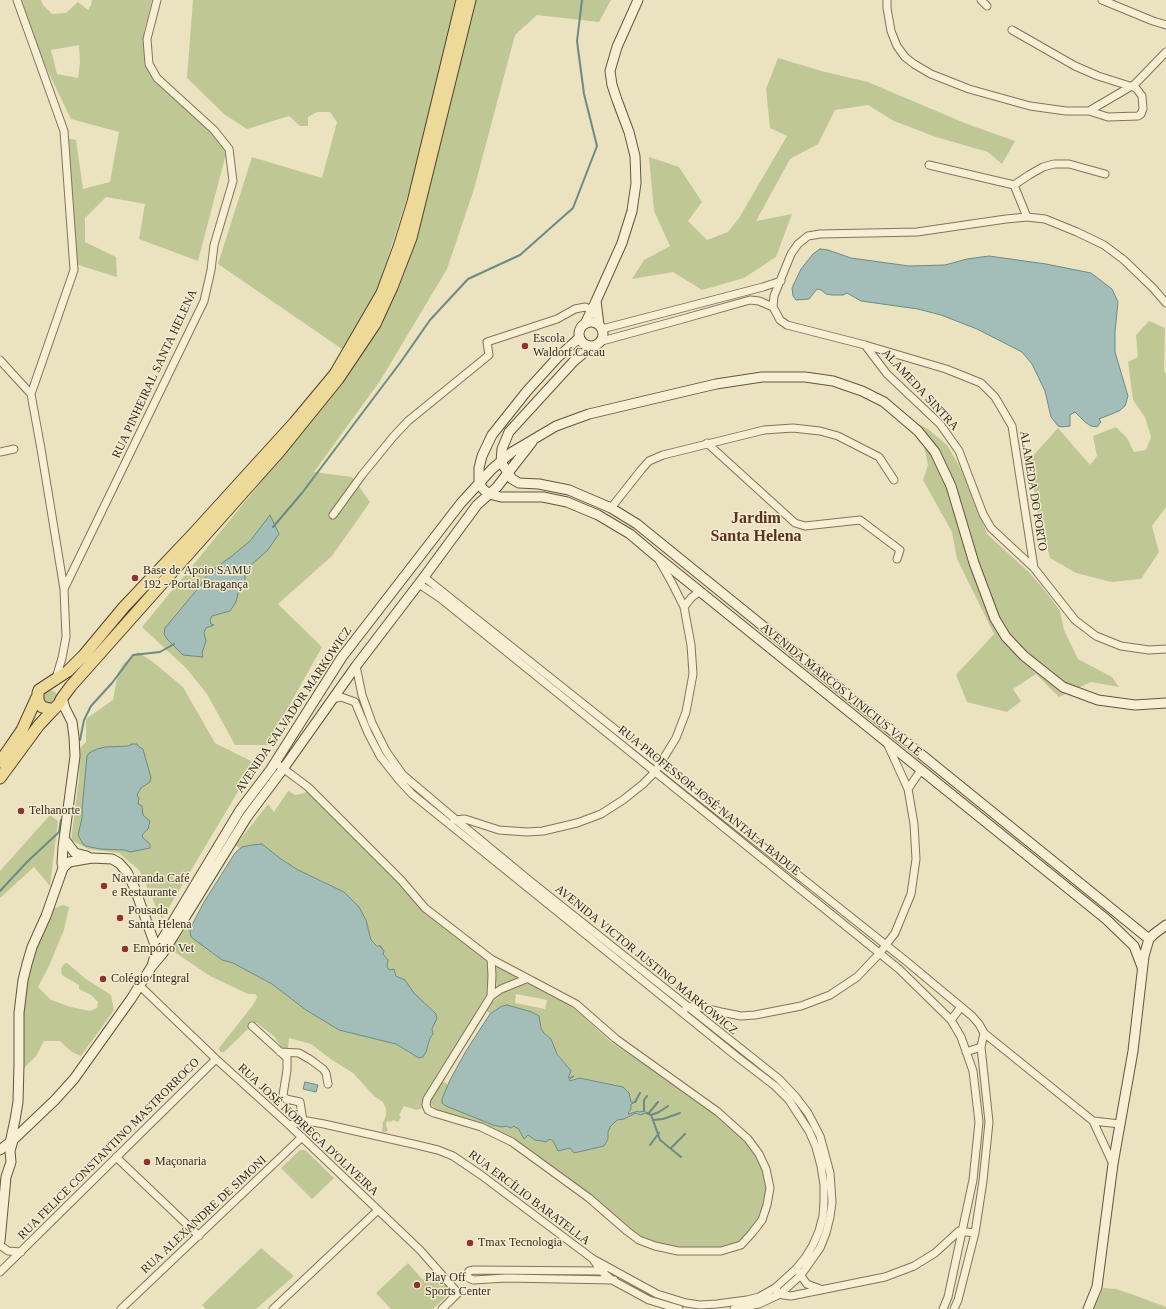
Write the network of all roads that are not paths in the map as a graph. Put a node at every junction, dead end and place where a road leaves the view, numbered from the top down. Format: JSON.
{"nodes":[{"id":1,"x":17,"y":0,"type":"edge"},
{"id":2,"x":157,"y":0,"type":"edge"},
{"id":3,"x":462,"y":0,"type":"edge"},
{"id":4,"x":470,"y":0,"type":"edge"},
{"id":5,"x":638,"y":0,"type":"edge"},
{"id":6,"x":887,"y":0,"type":"edge"},
{"id":7,"x":981,"y":0,"type":"edge"},
{"id":8,"x":1102,"y":0,"type":"edge"},
{"id":9,"x":987,"y":6,"type":"dead end"},
{"id":10,"x":1166,"y":25,"type":"edge"},
{"id":11,"x":1012,"y":30,"type":"dead end"},
{"id":12,"x":1166,"y":52,"type":"edge"},
{"id":13,"x":1132,"y":86,"type":"junction"},
{"id":14,"x":1089,"y":111,"type":"junction"},
{"id":15,"x":929,"y":165,"type":"dead end"},
{"id":16,"x":1105,"y":174,"type":"dead end"},
{"id":17,"x":1014,"y":186,"type":"junction"},
{"id":18,"x":1027,"y":217,"type":"junction"},
{"id":19,"x":780,"y":281,"type":"junction"},
{"id":20,"x":596,"y":301,"type":"junction"},
{"id":21,"x":1166,"y":303,"type":"edge"},
{"id":22,"x":773,"y":307,"type":"junction"},
{"id":23,"x":592,"y":310,"type":"junction"},
{"id":24,"x":677,"y":310,"type":"junction"},
{"id":25,"x":679,"y":320,"type":"junction"},
{"id":26,"x":585,"y":324,"type":"junction"},
{"id":27,"x":600,"y":324,"type":"junction"},
{"id":28,"x":579,"y":338,"type":"junction"},
{"id":29,"x":602,"y":341,"type":"junction"},
{"id":30,"x":865,"y":345,"type":"junction"},
{"id":31,"x":591,"y":347,"type":"junction"},
{"id":32,"x":0,"y":360,"type":"edge"},
{"id":33,"x":31,"y":394,"type":"junction"},
{"id":34,"x":535,"y":438,"type":"junction"},
{"id":35,"x":707,"y":443,"type":"junction"},
{"id":36,"x":14,"y":449,"type":"dead end"},
{"id":37,"x":0,"y":452,"type":"edge"},
{"id":38,"x":501,"y":462,"type":"junction"},
{"id":39,"x":507,"y":473,"type":"junction"},
{"id":40,"x":894,"y":480,"type":"dead end"},
{"id":41,"x":479,"y":482,"type":"junction"},
{"id":42,"x":489,"y":494,"type":"junction"},
{"id":43,"x":501,"y":497,"type":"junction"},
{"id":44,"x":611,"y":508,"type":"junction"},
{"id":45,"x":470,"y":514,"type":"junction"},
{"id":46,"x":333,"y":515,"type":"dead end"},
{"id":47,"x":637,"y":524,"type":"junction"},
{"id":48,"x":630,"y":534,"type":"junction"},
{"id":49,"x":432,"y":542,"type":"junction"},
{"id":50,"x":443,"y":551,"type":"junction"},
{"id":51,"x":656,"y":556,"type":"junction"},
{"id":52,"x":896,"y":559,"type":"dead end"},
{"id":53,"x":1034,"y":568,"type":"junction"},
{"id":54,"x":422,"y":580,"type":"junction"},
{"id":55,"x":64,"y":589,"type":"junction"},
{"id":56,"x":700,"y":591,"type":"junction"},
{"id":57,"x":684,"y":607,"type":"junction"},
{"id":58,"x":1166,"y":649,"type":"edge"},
{"id":59,"x":356,"y":666,"type":"junction"},
{"id":60,"x":56,"y":678,"type":"junction"},
{"id":61,"x":45,"y":685,"type":"junction"},
{"id":62,"x":37,"y":696,"type":"junction"},
{"id":63,"x":362,"y":696,"type":"junction"},
{"id":64,"x":62,"y":698,"type":"junction"},
{"id":65,"x":332,"y":699,"type":"junction"},
{"id":66,"x":355,"y":702,"type":"junction"},
{"id":67,"x":1166,"y":703,"type":"edge"},
{"id":68,"x":54,"y":708,"type":"junction"},
{"id":69,"x":70,"y":717,"type":"junction"},
{"id":70,"x":886,"y":741,"type":"junction"},
{"id":71,"x":0,"y":762,"type":"edge"},
{"id":72,"x":275,"y":762,"type":"junction"},
{"id":73,"x":659,"y":765,"type":"junction"},
{"id":74,"x":283,"y":769,"type":"junction"},
{"id":75,"x":921,"y":770,"type":"junction"},
{"id":76,"x":654,"y":772,"type":"junction"},
{"id":77,"x":0,"y":778,"type":"edge"},
{"id":78,"x":908,"y":788,"type":"junction"},
{"id":79,"x":452,"y":822,"type":"junction"},
{"id":80,"x":64,"y":840,"type":"junction"},
{"id":81,"x":92,"y":858,"type":"junction"},
{"id":82,"x":63,"y":868,"type":"junction"},
{"id":83,"x":1166,"y":925,"type":"edge"},
{"id":84,"x":1149,"y":939,"type":"junction"},
{"id":85,"x":886,"y":946,"type":"junction"},
{"id":86,"x":160,"y":951,"type":"junction"},
{"id":87,"x":879,"y":954,"type":"junction"},
{"id":88,"x":490,"y":959,"type":"junction"},
{"id":89,"x":1142,"y":967,"type":"junction"},
{"id":90,"x":526,"y":979,"type":"junction"},
{"id":91,"x":140,"y":986,"type":"junction"},
{"id":92,"x":491,"y":996,"type":"junction"},
{"id":93,"x":962,"y":1007,"type":"junction"},
{"id":94,"x":685,"y":1009,"type":"junction"},
{"id":95,"x":951,"y":1020,"type":"junction"},
{"id":96,"x":252,"y":1026,"type":"dead end"},
{"id":97,"x":984,"y":1033,"type":"junction"},
{"id":98,"x":981,"y":1047,"type":"junction"},
{"id":99,"x":280,"y":1052,"type":"junction"},
{"id":100,"x":966,"y":1052,"type":"junction"},
{"id":101,"x":216,"y":1059,"type":"junction"},
{"id":102,"x":328,"y":1084,"type":"dead end"},
{"id":103,"x":15,"y":1120,"type":"junction"},
{"id":104,"x":303,"y":1121,"type":"junction"},
{"id":105,"x":1092,"y":1121,"type":"junction"},
{"id":106,"x":1120,"y":1124,"type":"junction"},
{"id":107,"x":289,"y":1125,"type":"junction"},
{"id":108,"x":27,"y":1126,"type":"junction"},
{"id":109,"x":302,"y":1137,"type":"junction"},
{"id":110,"x":11,"y":1142,"type":"junction"},
{"id":111,"x":0,"y":1150,"type":"edge"},
{"id":112,"x":10,"y":1155,"type":"junction"},
{"id":113,"x":116,"y":1157,"type":"junction"},
{"id":114,"x":1113,"y":1164,"type":"junction"},
{"id":115,"x":10,"y":1166,"type":"junction"},
{"id":116,"x":0,"y":1171,"type":"edge"},
{"id":117,"x":6,"y":1181,"type":"junction"},
{"id":118,"x":2,"y":1191,"type":"edge"},
{"id":119,"x":378,"y":1210,"type":"junction"},
{"id":120,"x":962,"y":1231,"type":"junction"},
{"id":121,"x":974,"y":1234,"type":"junction"},
{"id":122,"x":199,"y":1236,"type":"junction"},
{"id":123,"x":0,"y":1241,"type":"edge"},
{"id":124,"x":0,"y":1246,"type":"edge"},
{"id":125,"x":21,"y":1252,"type":"junction"},
{"id":126,"x":593,"y":1260,"type":"junction"},
{"id":127,"x":796,"y":1269,"type":"junction"},
{"id":128,"x":612,"y":1270,"type":"junction"},
{"id":129,"x":601,"y":1271,"type":"junction"},
{"id":130,"x":0,"y":1272,"type":"edge"},
{"id":131,"x":801,"y":1276,"type":"junction"},
{"id":132,"x":627,"y":1278,"type":"junction"},
{"id":133,"x":612,"y":1280,"type":"junction"},
{"id":134,"x":775,"y":1288,"type":"junction"},
{"id":135,"x":829,"y":1289,"type":"junction"},
{"id":136,"x":780,"y":1294,"type":"junction"},
{"id":137,"x":121,"y":1309,"type":"edge"},
{"id":138,"x":273,"y":1309,"type":"edge"},
{"id":139,"x":442,"y":1309,"type":"edge"},
{"id":140,"x":679,"y":1309,"type":"edge"},
{"id":141,"x":734,"y":1309,"type":"edge"},
{"id":142,"x":943,"y":1309,"type":"edge"},
{"id":143,"x":954,"y":1309,"type":"edge"},
{"id":144,"x":1088,"y":1309,"type":"edge"}],
"edges":[{"from":1,"to":33,"type":"street"},
{"from":2,"to":55,"type":"street","name":"RUA PINHEIRAL SANTA HELENA"},
{"from":3,"to":60,"type":"main road"},
{"from":4,"to":64,"type":"main road"},
{"from":5,"to":20,"type":"street"},
{"from":6,"to":14,"type":"street"},
{"from":7,"to":9,"type":"street"},
{"from":8,"to":10,"type":"street"},
{"from":11,"to":13,"type":"street"},
{"from":12,"to":13,"type":"street"},
{"from":13,"to":14,"type":"street"},
{"from":13,"to":14,"type":"street"},
{"from":15,"to":17,"type":"street"},
{"from":16,"to":17,"type":"street"},
{"from":17,"to":18,"type":"street"},
{"from":18,"to":19,"type":"street"},
{"from":18,"to":21,"type":"street"},
{"from":19,"to":22,"type":"street"},
{"from":19,"to":24,"type":"street"},
{"from":20,"to":23,"type":"street"},
{"from":20,"to":27,"type":"street"},
{"from":22,"to":25,"type":"street"},
{"from":22,"to":30,"type":"street","name":"ALAMEDA DO PORTO"},
{"from":23,"to":26,"type":"street"},
{"from":23,"to":27,"type":"street"},
{"from":23,"to":46,"type":"street"},
{"from":24,"to":25,"type":"street"},
{"from":24,"to":27,"type":"street"},
{"from":25,"to":29,"type":"street"},
{"from":26,"to":27,"type":"street"},
{"from":26,"to":28,"type":"street"},
{"from":27,"to":29,"type":"street"},
{"from":28,"to":31,"type":"street"},
{"from":28,"to":41,"type":"street"},
{"from":29,"to":31,"type":"street"},
{"from":30,"to":53,"type":"street","name":"ALAMEDA SINTRA"},
{"from":30,"to":53,"type":"street","name":"ALAMEDA DO PORTO"},
{"from":31,"to":38,"type":"street"},
{"from":32,"to":33,"type":"street"},
{"from":33,"to":55,"type":"street"},
{"from":34,"to":38,"type":"street","name":"AVENIDA SALVADOR MARKOWICZ"},
{"from":34,"to":39,"type":"street","name":"AVENIDA SALVADOR MARKOWICZ"},
{"from":34,"to":67,"type":"street","name":"AVENIDA SALVADOR MARKOWICZ"},
{"from":35,"to":40,"type":"street"},
{"from":35,"to":44,"type":"street"},
{"from":35,"to":52,"type":"street"},
{"from":36,"to":37,"type":"street"},
{"from":38,"to":39,"type":"street"},
{"from":38,"to":41,"type":"street","name":"AVENIDA SALVADOR MARKOWICZ"},
{"from":39,"to":42,"type":"street","name":"AVENIDA SALVADOR MARKOWICZ"},
{"from":39,"to":44,"type":"street","name":"AVENIDA MARCOS VINICIUS VALLE"},
{"from":41,"to":42,"type":"street"},
{"from":41,"to":49,"type":"street","name":"AVENIDA SALVADOR MARKOWICZ"},
{"from":42,"to":43,"type":"street","name":"AVENIDA MARCOS VINICIUS VALLE"},
{"from":42,"to":45,"type":"street","name":"AVENIDA SALVADOR MARKOWICZ"},
{"from":43,"to":45,"type":"street"},
{"from":43,"to":48,"type":"street","name":"AVENIDA MARCOS VINICIUS VALLE"},
{"from":44,"to":47,"type":"street","name":"AVENIDA MARCOS VINICIUS VALLE"},
{"from":45,"to":50,"type":"street","name":"AVENIDA SALVADOR MARKOWICZ"},
{"from":47,"to":48,"type":"street"},
{"from":47,"to":84,"type":"street","name":"AVENIDA MARCOS VINICIUS VALLE"},
{"from":48,"to":51,"type":"street","name":"AVENIDA MARCOS VINICIUS VALLE"},
{"from":49,"to":50,"type":"street"},
{"from":49,"to":72,"type":"street","name":"AVENIDA SALVADOR MARKOWICZ"},
{"from":50,"to":54,"type":"street","name":"AVENIDA SALVADOR MARKOWICZ"},
{"from":51,"to":56,"type":"street","name":"AVENIDA MARCOS VINICIUS VALLE"},
{"from":51,"to":57,"type":"street"},
{"from":53,"to":58,"type":"street","name":"ALAMEDA DO PORTO"},
{"from":54,"to":59,"type":"street","name":"AVENIDA SALVADOR MARKOWICZ"},
{"from":54,"to":73,"type":"street","name":"RUA PROFESSOR JOSÉ NANTALA BADUE"},
{"from":54,"to":76,"type":"street","name":"RUA PROFESSOR JOSÉ NANTALA BADUE"},
{"from":55,"to":60,"type":"street"},
{"from":56,"to":57,"type":"street"},
{"from":56,"to":70,"type":"street","name":"AVENIDA MARCOS VINICIUS VALLE"},
{"from":57,"to":73,"type":"street"},
{"from":59,"to":63,"type":"street","name":"AVENIDA VICTOR JUSTINO MARKOWICZ"},
{"from":59,"to":65,"type":"street","name":"AVENIDA SALVADOR MARKOWICZ"},
{"from":60,"to":61,"type":"main road"},
{"from":61,"to":62,"type":"main road"},
{"from":61,"to":64,"type":"main road"},
{"from":62,"to":68,"type":"main road"},
{"from":62,"to":71,"type":"main road"},
{"from":63,"to":66,"type":"street"},
{"from":63,"to":79,"type":"street","name":"AVENIDA VICTOR JUSTINO MARKOWICZ"},
{"from":64,"to":68,"type":"main road"},
{"from":64,"to":69,"type":"street"},
{"from":65,"to":66,"type":"street"},
{"from":65,"to":74,"type":"street","name":"AVENIDA SALVADOR MARKOWICZ"},
{"from":66,"to":79,"type":"street","name":"AVENIDA VICTOR JUSTINO MARKOWICZ"},
{"from":68,"to":69,"type":"street"},
{"from":68,"to":77,"type":"main road"},
{"from":69,"to":80,"type":"street"},
{"from":70,"to":75,"type":"street","name":"AVENIDA MARCOS VINICIUS VALLE"},
{"from":70,"to":78,"type":"street"},
{"from":72,"to":74,"type":"street"},
{"from":72,"to":86,"type":"street","name":"AVENIDA SALVADOR MARKOWICZ"},
{"from":73,"to":76,"type":"street"},
{"from":73,"to":85,"type":"street","name":"RUA PROFESSOR JOSÉ NANTALA BADUE"},
{"from":74,"to":86,"type":"street","name":"AVENIDA SALVADOR MARKOWICZ"},
{"from":74,"to":88,"type":"street"},
{"from":75,"to":78,"type":"street"},
{"from":75,"to":89,"type":"street","name":"AVENIDA MARCOS VINICIUS VALLE"},
{"from":76,"to":79,"type":"street"},
{"from":76,"to":87,"type":"street","name":"RUA PROFESSOR JOSÉ NANTALA BADUE"},
{"from":78,"to":85,"type":"street"},
{"from":79,"to":94,"type":"street","name":"AVENIDA VICTOR JUSTINO MARKOWICZ"},
{"from":80,"to":81,"type":"street"},
{"from":80,"to":82,"type":"street"},
{"from":81,"to":82,"type":"street"},
{"from":81,"to":86,"type":"street"},
{"from":82,"to":103,"type":"street"},
{"from":83,"to":84,"type":"street"},
{"from":84,"to":89,"type":"street"},
{"from":85,"to":87,"type":"street"},
{"from":85,"to":93,"type":"street","name":"RUA PROFESSOR JOSÉ NANTALA BADUE"},
{"from":86,"to":91,"type":"street","name":"AVENIDA SALVADOR MARKOWICZ"},
{"from":87,"to":94,"type":"street"},
{"from":87,"to":95,"type":"street","name":"RUA PROFESSOR JOSÉ NANTALA BADUE"},
{"from":88,"to":90,"type":"street"},
{"from":88,"to":92,"type":"street"},
{"from":89,"to":106,"type":"street"},
{"from":90,"to":92,"type":"street"},
{"from":90,"to":92,"type":"street"},
{"from":91,"to":101,"type":"street","name":"RUA JOSÉ NÓBREGA D'OLIVEIRA"},
{"from":91,"to":108,"type":"street","name":"AVENIDA SALVADOR MARKOWICZ"},
{"from":93,"to":95,"type":"street"},
{"from":93,"to":97,"type":"street","name":"RUA PROFESSOR JOSÉ NANTALA BADUE"},
{"from":94,"to":127,"type":"street","name":"AVENIDA VICTOR JUSTINO MARKOWICZ"},
{"from":94,"to":131,"type":"street","name":"AVENIDA VICTOR JUSTINO MARKOWICZ"},
{"from":95,"to":100,"type":"street","name":"RUA PROFESSOR JOSÉ NANTALA BADUE"},
{"from":96,"to":99,"type":"street"},
{"from":97,"to":98,"type":"street"},
{"from":97,"to":105,"type":"street","name":"RUA PROFESSOR JOSÉ NANTALA BADUE"},
{"from":98,"to":100,"type":"street"},
{"from":98,"to":121,"type":"street"},
{"from":99,"to":102,"type":"street"},
{"from":99,"to":104,"type":"street"},
{"from":100,"to":120,"type":"street","name":"RUA PROFESSOR JOSÉ NANTALA BADUE"},
{"from":101,"to":107,"type":"street","name":"RUA JOSÉ NÓBREGA D'OLIVEIRA"},
{"from":101,"to":113,"type":"street","name":"RUA FELICE CONSTANTINO MASTRORROCO"},
{"from":103,"to":108,"type":"street"},
{"from":103,"to":110,"type":"street"},
{"from":104,"to":107,"type":"street","name":"RUA ERCÍLIO BARATELLA"},
{"from":104,"to":126,"type":"street","name":"RUA ERCÍLIO BARATELLA"},
{"from":105,"to":106,"type":"street"},
{"from":105,"to":114,"type":"street"},
{"from":106,"to":114,"type":"street"},
{"from":107,"to":109,"type":"street","name":"RUA JOSÉ NÓBREGA D'OLIVEIRA"},
{"from":108,"to":110,"type":"street","name":"AVENIDA SALVADOR MARKOWICZ"},
{"from":109,"to":119,"type":"street","name":"RUA JOSÉ NÓBREGA D'OLIVEIRA"},
{"from":109,"to":122,"type":"street","name":"RUA ALEXANDRE DE SIMONI"},
{"from":110,"to":111,"type":"street","name":"AVENIDA SALVADOR MARKOWICZ"},
{"from":110,"to":112,"type":"street"},
{"from":111,"to":112,"type":"street"},
{"from":112,"to":115,"type":"street"},
{"from":113,"to":122,"type":"street"},
{"from":113,"to":125,"type":"street","name":"RUA FELICE CONSTANTINO MASTRORROCO"},
{"from":114,"to":144,"type":"street"},
{"from":115,"to":116,"type":"street"},
{"from":115,"to":117,"type":"street"},
{"from":116,"to":117,"type":"street"},
{"from":117,"to":118,"type":"street"},
{"from":118,"to":123,"type":"street"},
{"from":119,"to":138,"type":"street"},
{"from":119,"to":139,"type":"street","name":"RUA JOSÉ NÓBREGA D'OLIVEIRA"},
{"from":120,"to":121,"type":"street"},
{"from":120,"to":135,"type":"street"},
{"from":120,"to":142,"type":"street","name":"RUA PROFESSOR JOSÉ NANTALA BADUE"},
{"from":121,"to":143,"type":"street"},
{"from":122,"to":137,"type":"street","name":"RUA ALEXANDRE DE SIMONI"},
{"from":124,"to":125,"type":"street"},
{"from":125,"to":130,"type":"street","name":"RUA FELICE CONSTANTINO MASTRORROCO"},
{"from":126,"to":128,"type":"street","name":"AVENIDA VICTOR JUSTINO MARKOWICZ"},
{"from":126,"to":129,"type":"street"},
{"from":127,"to":131,"type":"street"},
{"from":127,"to":134,"type":"street","name":"AVENIDA VICTOR JUSTINO MARKOWICZ"},
{"from":128,"to":129,"type":"street"},
{"from":128,"to":132,"type":"street","name":"AVENIDA VICTOR JUSTINO MARKOWICZ"},
{"from":129,"to":133,"type":"street"},
{"from":129,"to":133,"type":"street"},
{"from":131,"to":135,"type":"street"},
{"from":131,"to":136,"type":"street","name":"AVENIDA VICTOR JUSTINO MARKOWICZ"},
{"from":132,"to":133,"type":"street"},
{"from":132,"to":134,"type":"street","name":"AVENIDA VICTOR JUSTINO MARKOWICZ"},
{"from":133,"to":140,"type":"street"},
{"from":134,"to":136,"type":"street"},
{"from":135,"to":136,"type":"street"},
{"from":136,"to":141,"type":"street","name":"AVENIDA VICTOR JUSTINO MARKOWICZ"}]}
